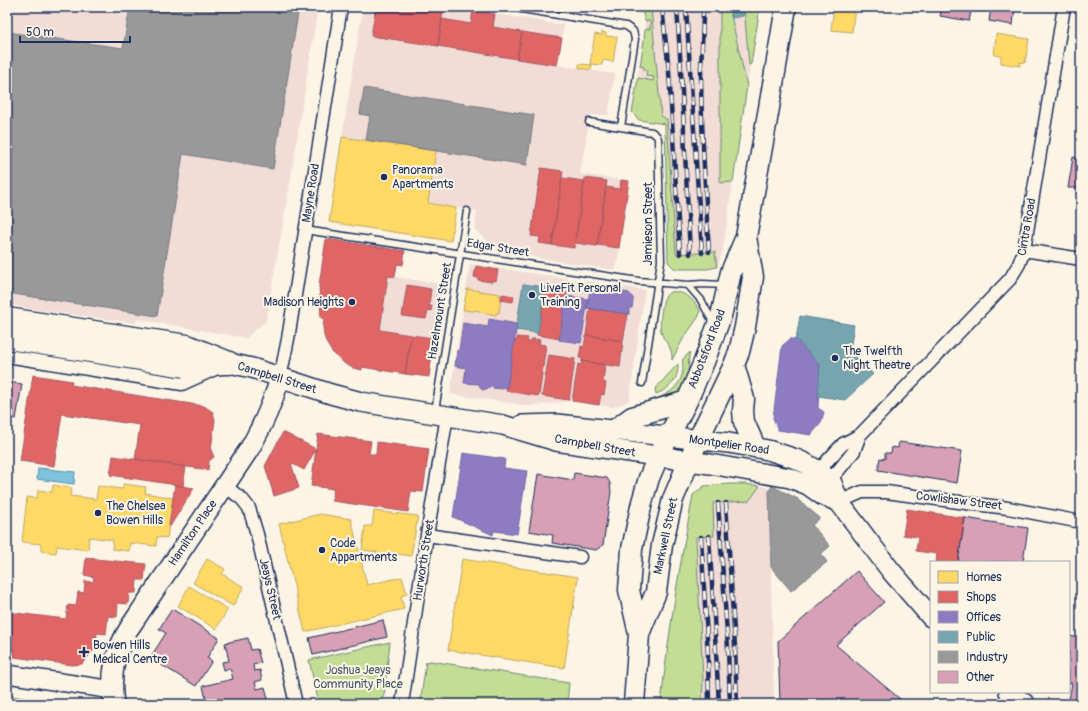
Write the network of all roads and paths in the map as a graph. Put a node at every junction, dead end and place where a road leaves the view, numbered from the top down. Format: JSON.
{"nodes":[{"id":1,"x":341,"y":7,"type":"edge"},
{"id":2,"x":508,"y":7,"type":"edge"},
{"id":3,"x":786,"y":7,"type":"edge"},
{"id":4,"x":1064,"y":7,"type":"edge"},
{"id":5,"x":589,"y":122,"type":"dead end"},
{"id":6,"x":621,"y":127,"type":"junction"},
{"id":7,"x":467,"y":211,"type":"dead end"},
{"id":8,"x":305,"y":230,"type":"junction"},
{"id":9,"x":746,"y":237,"type":"junction"},
{"id":10,"x":1024,"y":250,"type":"junction"},
{"id":11,"x":460,"y":254,"type":"junction"},
{"id":12,"x":1081,"y":259,"type":"edge"},
{"id":13,"x":658,"y":282,"type":"junction"},
{"id":14,"x":688,"y":285,"type":"junction"},
{"id":15,"x":728,"y":286,"type":"junction"},
{"id":16,"x":7,"y":319,"type":"edge"},
{"id":17,"x":716,"y":329,"type":"junction"},
{"id":18,"x":7,"y":338,"type":"edge"},
{"id":19,"x":73,"y":338,"type":"junction"},
{"id":20,"x":7,"y":356,"type":"edge"},
{"id":21,"x":229,"y":363,"type":"junction"},
{"id":22,"x":734,"y":365,"type":"junction"},
{"id":23,"x":280,"y":378,"type":"junction"},
{"id":24,"x":642,"y":382,"type":"dead end"},
{"id":25,"x":687,"y":401,"type":"junction"},
{"id":26,"x":440,"y":415,"type":"junction"},
{"id":27,"x":503,"y":425,"type":"junction"},
{"id":28,"x":613,"y":431,"type":"junction"},
{"id":29,"x":668,"y":437,"type":"junction"},
{"id":30,"x":698,"y":440,"type":"junction"},
{"id":31,"x":755,"y":447,"type":"junction"},
{"id":32,"x":658,"y":457,"type":"junction"},
{"id":33,"x":689,"y":461,"type":"junction"},
{"id":34,"x":819,"y":482,"type":"junction"},
{"id":35,"x":224,"y":486,"type":"junction"},
{"id":36,"x":839,"y":502,"type":"junction"},
{"id":37,"x":1081,"y":522,"type":"edge"},
{"id":38,"x":427,"y":535,"type":"junction"},
{"id":39,"x":580,"y":557,"type":"dead end"},
{"id":40,"x":930,"y":616,"type":"edge"},
{"id":41,"x":639,"y":634,"type":"junction"},
{"id":42,"x":7,"y":674,"type":"edge"},
{"id":43,"x":1010,"y":693,"type":"edge"},
{"id":44,"x":113,"y":697,"type":"edge"},
{"id":45,"x":296,"y":704,"type":"edge"},
{"id":46,"x":402,"y":704,"type":"edge"},
{"id":47,"x":634,"y":704,"type":"edge"},
{"id":48,"x":1025,"y":704,"type":"edge"}],
"edges":[{"from":1,"to":8,"type":"street","name":"Mayne Road"},
{"from":2,"to":6,"type":"lane"},
{"from":3,"to":9,"type":"highway","name":"Abbotsford Road"},
{"from":4,"to":10,"type":"street","name":"Cintra Road"},
{"from":5,"to":6,"type":"lane"},
{"from":6,"to":13,"type":"lane","name":"Jamieson Street"},
{"from":7,"to":11,"type":"lane","name":"Hazelmount Street"},
{"from":8,"to":11,"type":"lane","name":"Edgar Street"},
{"from":8,"to":23,"type":"street","name":"Mayne Road"},
{"from":9,"to":15,"type":"highway","name":"Abbotsford Road"},
{"from":9,"to":22,"type":"highway","name":"Abbotsford Road"},
{"from":10,"to":12,"type":"street"},
{"from":10,"to":34,"type":"street","name":"Cintra Road"},
{"from":11,"to":13,"type":"lane","name":"Edgar Street"},
{"from":11,"to":26,"type":"lane","name":"Hazelmount Street"},
{"from":13,"to":14,"type":"lane","name":"Edgar Street"},
{"from":13,"to":24,"type":"lane","name":"Jamieson Street"},
{"from":14,"to":15,"type":"lane","name":"Edgar Street"},
{"from":14,"to":17,"type":"lane"},
{"from":15,"to":17,"type":"highway","name":"Abbotsford Road"},
{"from":16,"to":19,"type":"highway"},
{"from":17,"to":25,"type":"highway","name":"Abbotsford Road"},
{"from":18,"to":19,"type":"highway"},
{"from":19,"to":21,"type":"highway"},
{"from":20,"to":21,"type":"street","name":"Campbell Street"},
{"from":21,"to":23,"type":"main road","name":"Campbell Street"},
{"from":22,"to":30,"type":"highway","name":"Abbotsford Road"},
{"from":22,"to":31,"type":"highway"},
{"from":23,"to":26,"type":"main road","name":"Campbell Street"},
{"from":23,"to":35,"type":"main road","name":"Hamilton Place"},
{"from":25,"to":28,"type":"highway"},
{"from":25,"to":29,"type":"highway","name":"Abbotsford Road"},
{"from":26,"to":27,"type":"main road","name":"Campbell Street"},
{"from":26,"to":38,"type":"street","name":"Hurworth Street"},
{"from":27,"to":28,"type":"main road","name":"Campbell Street"},
{"from":27,"to":32,"type":"main road","name":"Campbell Street"},
{"from":28,"to":29,"type":"main road","name":"Campbell Street"},
{"from":29,"to":30,"type":"main road","name":"Montpelier Road"},
{"from":29,"to":32,"type":"highway","name":"Abbotsford Road"},
{"from":30,"to":31,"type":"main road","name":"Montpelier Road"},
{"from":30,"to":33,"type":"highway","name":"Markwell Street"},
{"from":31,"to":34,"type":"main road","name":"Montpelier Road"},
{"from":32,"to":33,"type":"main road","name":"Campbell Street"},
{"from":32,"to":41,"type":"highway","name":"Markwell Street"},
{"from":33,"to":34,"type":"main road","name":"Montpelier Road"},
{"from":33,"to":41,"type":"highway","name":"Markwell Street"},
{"from":34,"to":36,"type":"main road"},
{"from":35,"to":44,"type":"main road","name":"Hamilton Place"},
{"from":35,"to":45,"type":"street","name":"Jeays Street"},
{"from":36,"to":37,"type":"street","name":"Cowlishaw Street"},
{"from":36,"to":40,"type":"main road"},
{"from":38,"to":39,"type":"street"},
{"from":38,"to":46,"type":"street","name":"Hurworth Street"},
{"from":41,"to":47,"type":"highway","name":"Markwell Street"},
{"from":42,"to":44,"type":"main road"},
{"from":43,"to":48,"type":"main road"}]}
